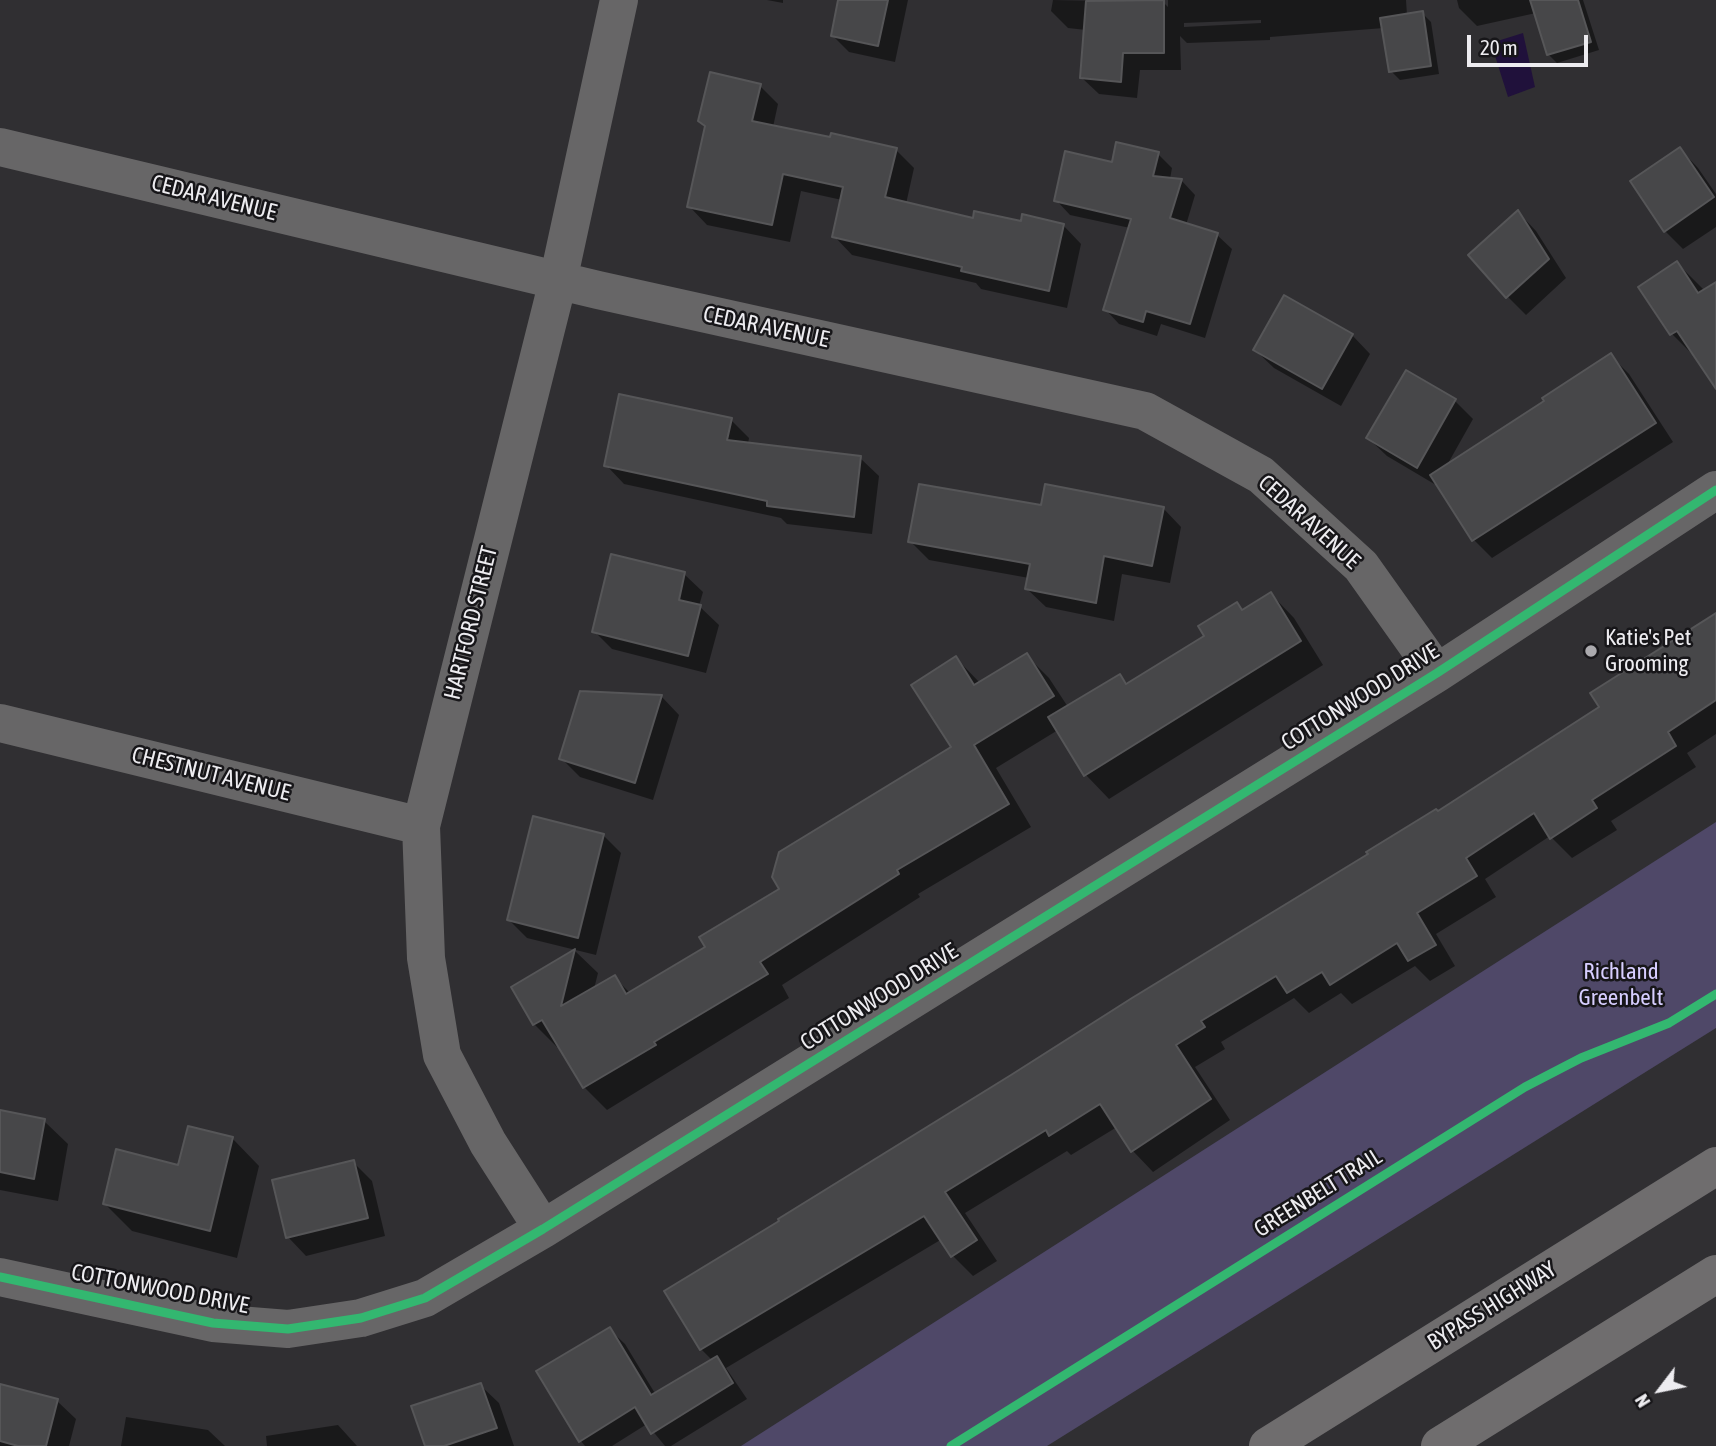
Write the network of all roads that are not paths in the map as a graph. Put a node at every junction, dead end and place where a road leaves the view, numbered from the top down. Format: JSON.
{"nodes":[{"id":1,"x":619,"y":0,"type":"edge"},
{"id":2,"x":0,"y":147,"type":"edge"},
{"id":3,"x":558,"y":281,"type":"junction"},
{"id":4,"x":1716,"y":490,"type":"edge"},
{"id":5,"x":1437,"y":673,"type":"junction"},
{"id":6,"x":0,"y":723,"type":"edge"},
{"id":7,"x":421,"y":826,"type":"junction"},
{"id":8,"x":1716,"y":1166,"type":"edge"},
{"id":9,"x":543,"y":1229,"type":"junction"},
{"id":10,"x":1716,"y":1274,"type":"edge"},
{"id":11,"x":0,"y":1276,"type":"edge"},
{"id":12,"x":1268,"y":1446,"type":"edge"},
{"id":13,"x":1440,"y":1446,"type":"edge"}],
"edges":[{"from":1,"to":3,"type":"street","name":"HARTFORD STREET"},
{"from":2,"to":3,"type":"street","name":"CEDAR AVENUE"},
{"from":3,"to":5,"type":"street","name":"CEDAR AVENUE"},
{"from":3,"to":7,"type":"street","name":"HARTFORD STREET"},
{"from":4,"to":5,"type":"street","name":"COTTONWOOD DRIVE"},
{"from":5,"to":9,"type":"street","name":"COTTONWOOD DRIVE"},
{"from":6,"to":7,"type":"street","name":"CHESTNUT AVENUE"},
{"from":7,"to":9,"type":"street","name":"HARTFORD STREET"},
{"from":8,"to":12,"type":"highway","name":"BYPASS HIGHWAY"},
{"from":9,"to":11,"type":"street","name":"COTTONWOOD DRIVE"},
{"from":10,"to":13,"type":"highway"}]}
